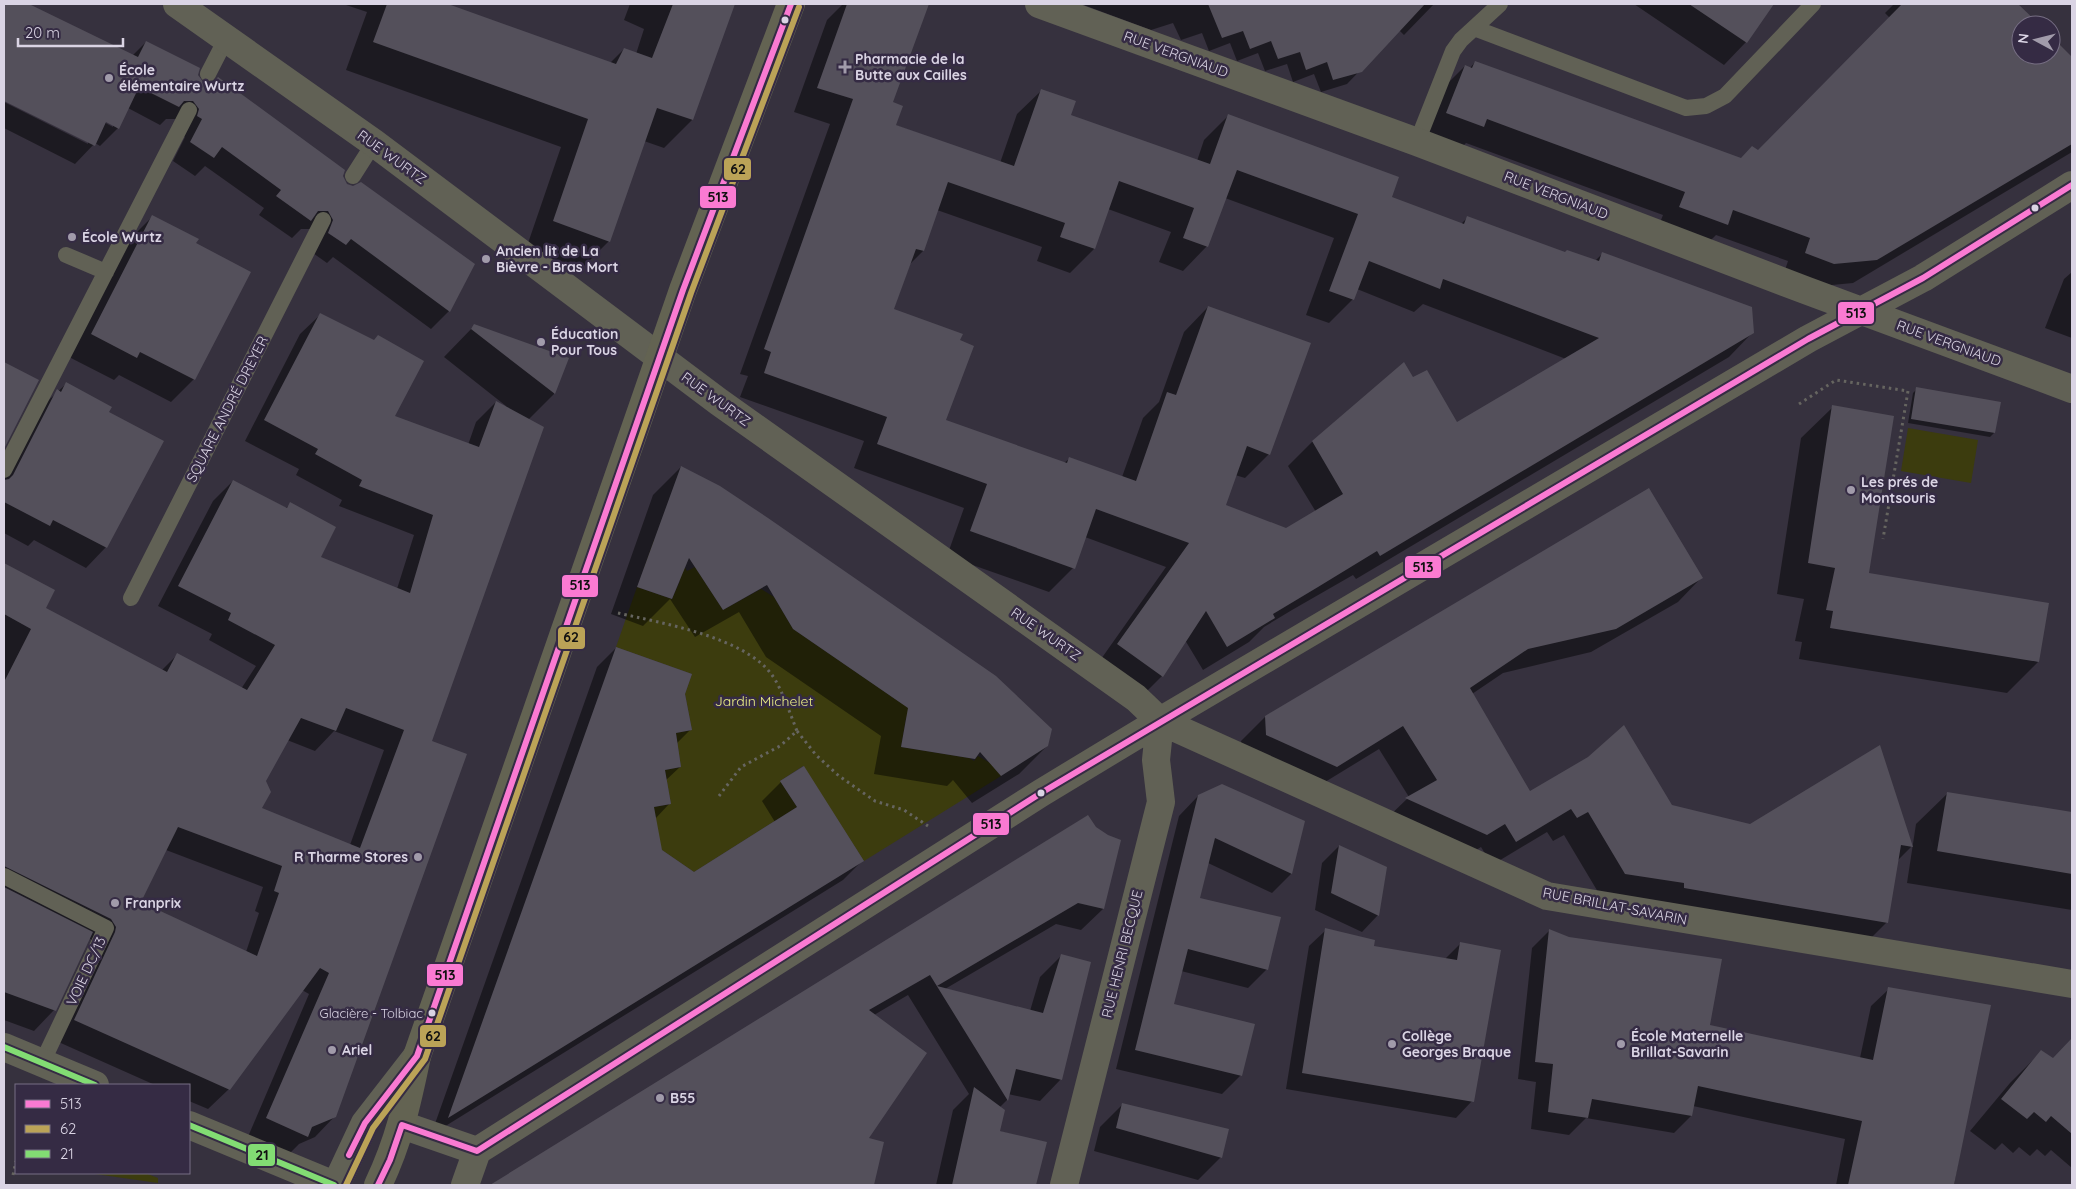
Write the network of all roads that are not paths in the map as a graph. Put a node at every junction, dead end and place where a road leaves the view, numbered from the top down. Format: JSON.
{"nodes":[{"id":1,"x":177,"y":4,"type":"edge"},
{"id":2,"x":791,"y":4,"type":"edge"},
{"id":3,"x":1039,"y":4,"type":"edge"},
{"id":4,"x":1500,"y":4,"type":"edge"},
{"id":5,"x":1813,"y":4,"type":"edge"},
{"id":6,"x":1474,"y":28,"type":"junction"},
{"id":7,"x":226,"y":38,"type":"junction"},
{"id":8,"x":208,"y":74,"type":"dead end"},
{"id":9,"x":189,"y":110,"type":"dead end"},
{"id":10,"x":1417,"y":142,"type":"junction"},
{"id":11,"x":374,"y":143,"type":"junction"},
{"id":12,"x":353,"y":176,"type":"dead end"},
{"id":13,"x":2072,"y":184,"type":"edge"},
{"id":14,"x":323,"y":220,"type":"dead end"},
{"id":15,"x":66,"y":255,"type":"dead end"},
{"id":16,"x":106,"y":272,"type":"junction"},
{"id":17,"x":1863,"y":311,"type":"junction"},
{"id":18,"x":660,"y":358,"type":"junction"},
{"id":19,"x":2072,"y":388,"type":"edge"},
{"id":20,"x":4,"y":470,"type":"edge"},
{"id":21,"x":131,"y":598,"type":"dead end"},
{"id":22,"x":1160,"y":721,"type":"junction"},
{"id":23,"x":4,"y":876,"type":"edge"},
{"id":24,"x":2072,"y":984,"type":"edge"},
{"id":25,"x":4,"y":1047,"type":"edge"},
{"id":26,"x":416,"y":1056,"type":"junction"},
{"id":27,"x":42,"y":1063,"type":"junction"},
{"id":28,"x":93,"y":1084,"type":"edge"},
{"id":29,"x":190,"y":1124,"type":"edge"},
{"id":30,"x":402,"y":1125,"type":"junction"},
{"id":31,"x":476,"y":1151,"type":"junction"},
{"id":32,"x":335,"y":1185,"type":"edge"},
{"id":33,"x":378,"y":1185,"type":"edge"},
{"id":34,"x":465,"y":1185,"type":"edge"},
{"id":35,"x":1064,"y":1185,"type":"edge"}],
"edges":[{"from":1,"to":7,"type":"street","name":"RUE WURTZ"},
{"from":2,"to":18,"type":"main road"},
{"from":3,"to":10,"type":"street","name":"RUE VERGNIAUD"},
{"from":4,"to":6,"type":"lane"},
{"from":5,"to":6,"type":"lane"},
{"from":6,"to":10,"type":"lane"},
{"from":7,"to":8,"type":"lane"},
{"from":7,"to":11,"type":"street","name":"RUE WURTZ"},
{"from":9,"to":16,"type":"lane"},
{"from":10,"to":17,"type":"street","name":"RUE VERGNIAUD"},
{"from":11,"to":12,"type":"lane"},
{"from":11,"to":18,"type":"street","name":"RUE WURTZ"},
{"from":13,"to":17,"type":"street"},
{"from":14,"to":21,"type":"lane","name":"SQUARE ANDRÉ DREYER"},
{"from":15,"to":16,"type":"lane"},
{"from":16,"to":20,"type":"lane"},
{"from":17,"to":19,"type":"street","name":"RUE VERGNIAUD"},
{"from":17,"to":22,"type":"street"},
{"from":18,"to":22,"type":"street","name":"RUE WURTZ"},
{"from":18,"to":26,"type":"main road"},
{"from":22,"to":24,"type":"street","name":"RUE BRILLAT-SAVARIN"},
{"from":22,"to":31,"type":"street"},
{"from":22,"to":35,"type":"street","name":"RUE HENRI BECQUE"},
{"from":23,"to":27,"type":"lane","name":"VOIE DC/13"},
{"from":25,"to":27,"type":"street"},
{"from":26,"to":30,"type":"main road"},
{"from":26,"to":32,"type":"street"},
{"from":27,"to":28,"type":"street"},
{"from":29,"to":32,"type":"street"},
{"from":30,"to":31,"type":"street"},
{"from":30,"to":33,"type":"main road"},
{"from":31,"to":34,"type":"street"}]}
